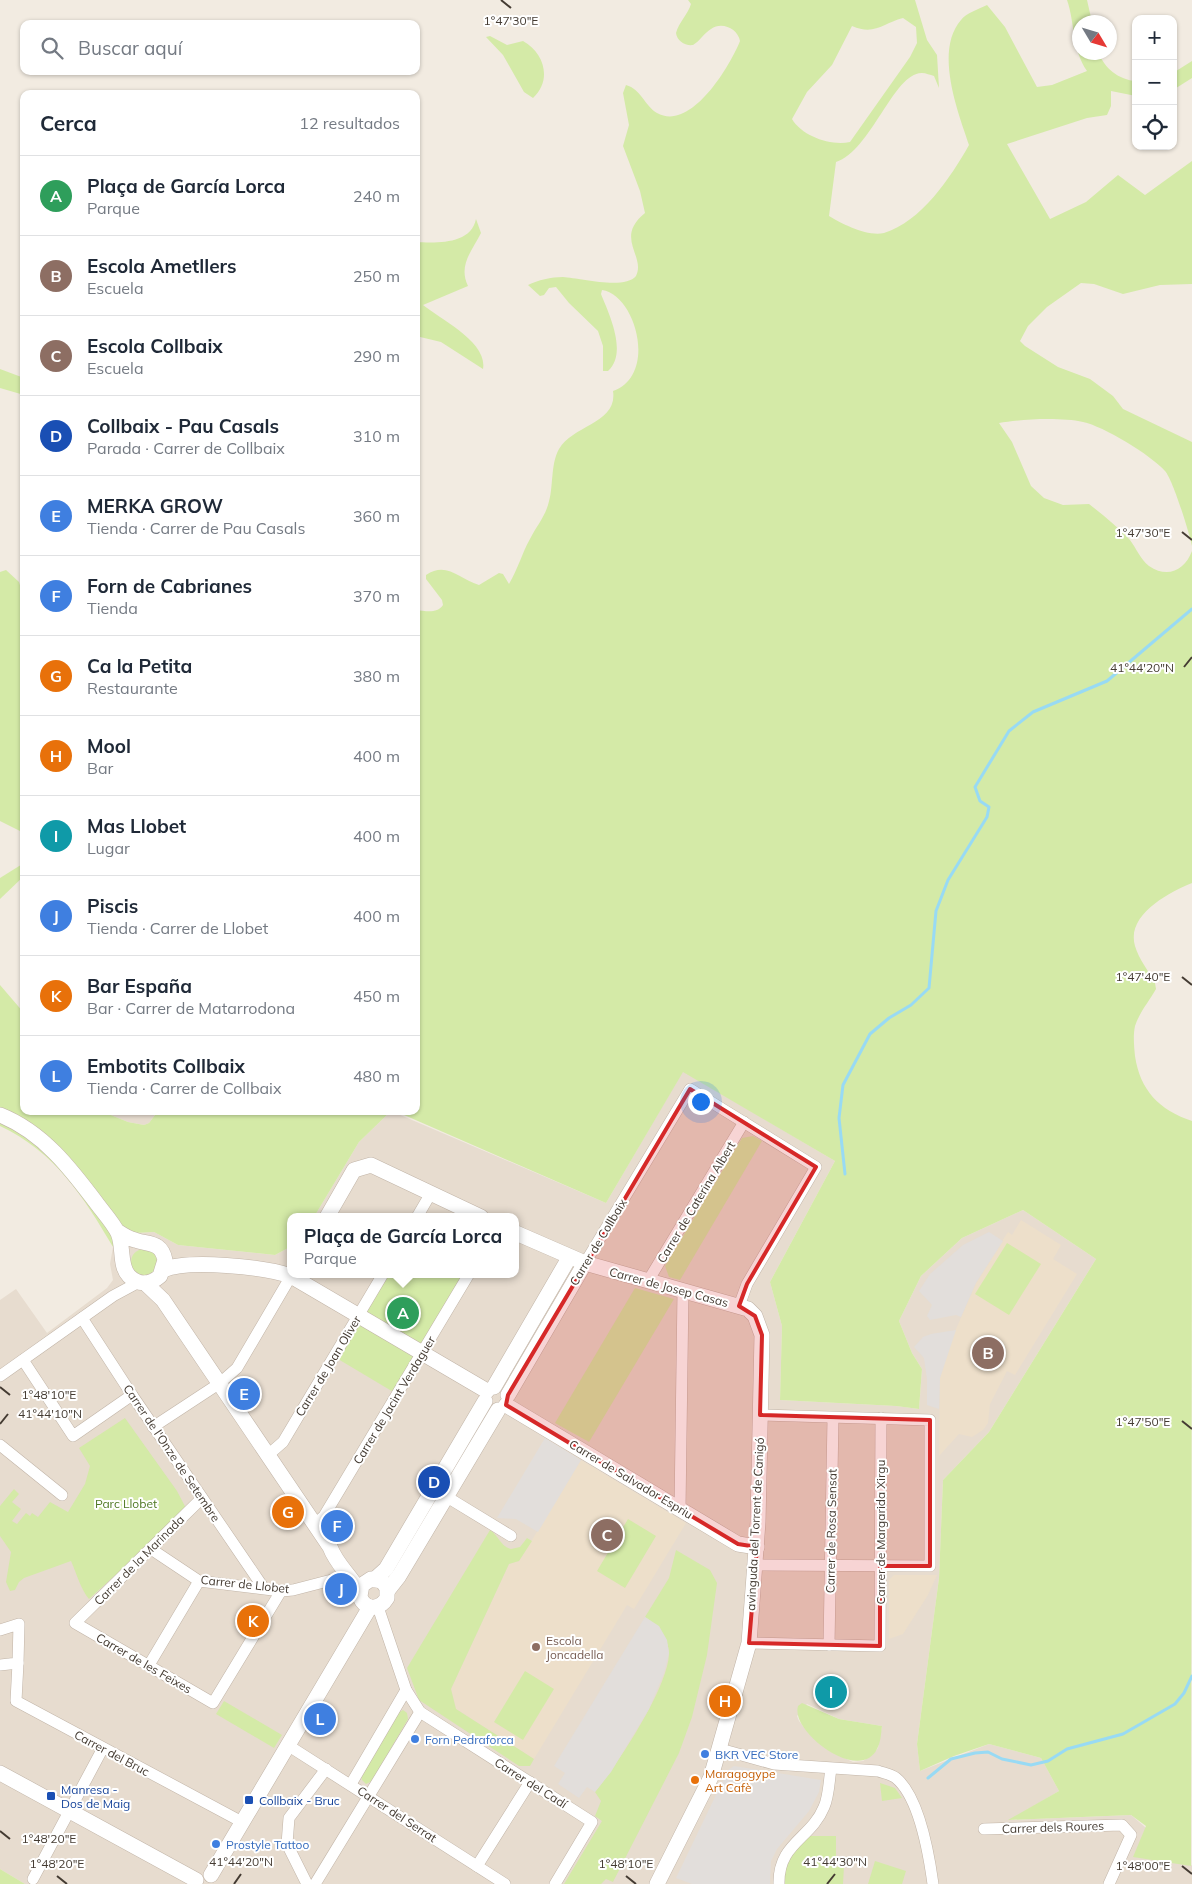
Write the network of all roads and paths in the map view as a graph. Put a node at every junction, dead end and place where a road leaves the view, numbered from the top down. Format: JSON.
{"nodes":[{"id":1,"x":0,"y":1115,"type":"edge"},
{"id":2,"x":744,"y":1122,"type":"junction"},
{"id":3,"x":431,"y":1193,"type":"junction"},
{"id":4,"x":328,"y":1213,"type":"edge"},
{"id":5,"x":419,"y":1213,"type":"edge"},
{"id":6,"x":474,"y":1213,"type":"edge"},
{"id":7,"x":117,"y":1231,"type":"junction"},
{"id":8,"x":519,"y":1234,"type":"edge"},
{"id":9,"x":138,"y":1241,"type":"junction"},
{"id":10,"x":163,"y":1253,"type":"junction"},
{"id":11,"x":569,"y":1258,"type":"junction"},
{"id":12,"x":124,"y":1263,"type":"junction"},
{"id":13,"x":585,"y":1264,"type":"junction"},
{"id":14,"x":181,"y":1265,"type":"junction"},
{"id":15,"x":287,"y":1274,"type":"edge"},
{"id":16,"x":151,"y":1278,"type":"junction"},
{"id":17,"x":290,"y":1278,"type":"edge"},
{"id":18,"x":297,"y":1278,"type":"edge"},
{"id":19,"x":381,"y":1278,"type":"edge"},
{"id":20,"x":467,"y":1278,"type":"edge"},
{"id":21,"x":648,"y":1281,"type":"junction"},
{"id":22,"x":683,"y":1291,"type":"junction"},
{"id":23,"x":112,"y":1296,"type":"junction"},
{"id":24,"x":739,"y":1306,"type":"junction"},
{"id":25,"x":358,"y":1316,"type":"junction"},
{"id":26,"x":82,"y":1318,"type":"junction"},
{"id":27,"x":423,"y":1353,"type":"junction"},
{"id":28,"x":23,"y":1360,"type":"junction"},
{"id":29,"x":0,"y":1376,"type":"edge"},
{"id":30,"x":220,"y":1382,"type":"junction"},
{"id":31,"x":489,"y":1393,"type":"junction"},
{"id":32,"x":132,"y":1396,"type":"junction"},
{"id":33,"x":504,"y":1403,"type":"junction"},
{"id":34,"x":760,"y":1415,"type":"junction"},
{"id":35,"x":833,"y":1418,"type":"junction"},
{"id":36,"x":881,"y":1418,"type":"junction"},
{"id":37,"x":153,"y":1427,"type":"junction"},
{"id":38,"x":0,"y":1445,"type":"edge"},
{"id":39,"x":268,"y":1455,"type":"junction"},
{"id":40,"x":62,"y":1495,"type":"dead end"},
{"id":41,"x":447,"y":1497,"type":"junction"},
{"id":42,"x":202,"y":1498,"type":"junction"},
{"id":43,"x":680,"y":1509,"type":"junction"},
{"id":44,"x":315,"y":1524,"type":"junction"},
{"id":45,"x":512,"y":1536,"type":"dead end"},
{"id":46,"x":330,"y":1547,"type":"junction"},
{"id":47,"x":757,"y":1547,"type":"junction"},
{"id":48,"x":151,"y":1549,"type":"junction"},
{"id":49,"x":756,"y":1565,"type":"junction"},
{"id":50,"x":831,"y":1566,"type":"junction"},
{"id":51,"x":880,"y":1566,"type":"junction"},
{"id":52,"x":347,"y":1576,"type":"junction"},
{"id":53,"x":371,"y":1580,"type":"junction"},
{"id":54,"x":199,"y":1581,"type":"junction"},
{"id":55,"x":263,"y":1587,"type":"junction"},
{"id":56,"x":388,"y":1590,"type":"junction"},
{"id":57,"x":281,"y":1591,"type":"junction"},
{"id":58,"x":369,"y":1603,"type":"junction"},
{"id":59,"x":76,"y":1622,"type":"joint"},
{"id":60,"x":0,"y":1630,"type":"edge"},
{"id":61,"x":749,"y":1643,"type":"junction"},
{"id":62,"x":829,"y":1645,"type":"junction"},
{"id":63,"x":18,"y":1663,"type":"junction"},
{"id":64,"x":0,"y":1665,"type":"edge"},
{"id":65,"x":149,"y":1665,"type":"junction"},
{"id":66,"x":406,"y":1690,"type":"junction"},
{"id":67,"x":420,"y":1712,"type":"junction"},
{"id":68,"x":288,"y":1746,"type":"junction"},
{"id":69,"x":103,"y":1748,"type":"junction"},
{"id":70,"x":720,"y":1749,"type":"junction"},
{"id":71,"x":326,"y":1769,"type":"junction"},
{"id":72,"x":831,"y":1769,"type":"junction"},
{"id":73,"x":0,"y":1773,"type":"edge"},
{"id":74,"x":530,"y":1782,"type":"junction"},
{"id":75,"x":350,"y":1784,"type":"junction"},
{"id":76,"x":370,"y":1797,"type":"junction"},
{"id":77,"x":69,"y":1811,"type":"junction"},
{"id":78,"x":242,"y":1822,"type":"junction"},
{"id":79,"x":984,"y":1829,"type":"dead end"},
{"id":80,"x":478,"y":1866,"type":"junction"},
{"id":81,"x":33,"y":1879,"type":"dead end"},
{"id":82,"x":214,"y":1879,"type":"edge"},
{"id":83,"x":195,"y":1882,"type":"edge"},
{"id":84,"x":307,"y":1884,"type":"edge"},
{"id":85,"x":315,"y":1884,"type":"edge"},
{"id":86,"x":505,"y":1884,"type":"edge"},
{"id":87,"x":555,"y":1884,"type":"edge"},
{"id":88,"x":657,"y":1884,"type":"edge"},
{"id":89,"x":779,"y":1884,"type":"edge"},
{"id":90,"x":933,"y":1884,"type":"edge"},
{"id":91,"x":1109,"y":1884,"type":"edge"}],
"edges":[{"from":1,"to":7,"type":"street"},
{"from":2,"to":13,"type":"street","name":"Carrer de Collbaix"},
{"from":2,"to":21,"type":"street","name":"Carrer de Caterina Albert"},
{"from":2,"to":24,"type":"street"},
{"from":3,"to":4,"type":"street"},
{"from":3,"to":5,"type":"street"},
{"from":3,"to":6,"type":"street"},
{"from":7,"to":9,"type":"street"},
{"from":7,"to":12,"type":"street"},
{"from":8,"to":11,"type":"street","name":"Carrer de Josep Casas"},
{"from":9,"to":10,"type":"street"},
{"from":9,"to":12,"type":"street"},
{"from":10,"to":14,"type":"street"},
{"from":10,"to":16,"type":"street"},
{"from":11,"to":13,"type":"street","name":"Carrer de Josep Casas"},
{"from":11,"to":31,"type":"street","name":"Carrer de Collbaix"},
{"from":12,"to":16,"type":"street"},
{"from":12,"to":23,"type":"street"},
{"from":13,"to":21,"type":"street","name":"Carrer de Josep Casas"},
{"from":13,"to":33,"type":"street","name":"Carrer de Collbaix"},
{"from":14,"to":15,"type":"street"},
{"from":14,"to":16,"type":"street"},
{"from":16,"to":23,"type":"street"},
{"from":16,"to":30,"type":"street"},
{"from":17,"to":30,"type":"street"},
{"from":18,"to":25,"type":"street"},
{"from":19,"to":25,"type":"street","name":"Carrer de Joan Oliver"},
{"from":20,"to":27,"type":"street","name":"Carrer de Jacint Verdaguer"},
{"from":21,"to":22,"type":"street","name":"Carrer de Josep Casas"},
{"from":22,"to":24,"type":"street","name":"Carrer de Josep Casas"},
{"from":22,"to":43,"type":"street"},
{"from":23,"to":26,"type":"street"},
{"from":24,"to":34,"type":"street","name":"avinguda del Torrent de Canigó"},
{"from":25,"to":27,"type":"street"},
{"from":25,"to":39,"type":"street","name":"Carrer de Joan Oliver"},
{"from":26,"to":28,"type":"street"},
{"from":26,"to":32,"type":"street","name":"Carrer de l'Onze de Setembre"},
{"from":27,"to":31,"type":"street"},
{"from":27,"to":44,"type":"street","name":"Carrer de Jacint Verdaguer"},
{"from":28,"to":29,"type":"street"},
{"from":28,"to":32,"type":"street"},
{"from":30,"to":37,"type":"street"},
{"from":30,"to":39,"type":"street"},
{"from":31,"to":33,"type":"street"},
{"from":31,"to":33,"type":"street"},
{"from":31,"to":53,"type":"street","name":"Carrer de Collbaix"},
{"from":32,"to":37,"type":"street","name":"Carrer de l'Onze de Setembre"},
{"from":33,"to":41,"type":"street","name":"Carrer de Collbaix"},
{"from":33,"to":43,"type":"street","name":"Carrer de Salvador Espriu"},
{"from":34,"to":35,"type":"street"},
{"from":34,"to":47,"type":"street","name":"avinguda del Torrent de Canigó"},
{"from":35,"to":36,"type":"street"},
{"from":35,"to":50,"type":"street","name":"Carrer de Rosa Sensat"},
{"from":36,"to":51,"type":"street","name":"Carrer de Margarida Xirgu"},
{"from":36,"to":51,"type":"street"},
{"from":37,"to":42,"type":"street","name":"Carrer de l'Onze de Setembre"},
{"from":38,"to":40,"type":"street"},
{"from":39,"to":44,"type":"street"},
{"from":41,"to":45,"type":"street"},
{"from":41,"to":56,"type":"street","name":"Carrer de Collbaix"},
{"from":42,"to":48,"type":"street","name":"Carrer de la Marinada"},
{"from":42,"to":55,"type":"street","name":"Carrer de l'Onze de Setembre"},
{"from":43,"to":47,"type":"street","name":"Carrer de Salvador Espriu"},
{"from":44,"to":46,"type":"street"},
{"from":46,"to":52,"type":"street"},
{"from":46,"to":53,"type":"street"},
{"from":47,"to":49,"type":"street","name":"avinguda del Torrent de Canigó"},
{"from":48,"to":54,"type":"street","name":"Carrer de Llobet"},
{"from":48,"to":59,"type":"street","name":"Carrer de la Marinada"},
{"from":49,"to":50,"type":"street"},
{"from":49,"to":61,"type":"street","name":"avinguda del Torrent de Canigó"},
{"from":50,"to":51,"type":"street"},
{"from":50,"to":62,"type":"street","name":"Carrer de Rosa Sensat"},
{"from":51,"to":62,"type":"street","name":"Carrer de Margarida Xirgu"},
{"from":52,"to":57,"type":"street","name":"Carrer de Llobet"},
{"from":52,"to":58,"type":"street"},
{"from":53,"to":56,"type":"street"},
{"from":53,"to":58,"type":"street"},
{"from":54,"to":55,"type":"street","name":"Carrer de Llobet"},
{"from":54,"to":65,"type":"street"},
{"from":55,"to":57,"type":"street","name":"Carrer de Llobet"},
{"from":56,"to":58,"type":"street"},
{"from":57,"to":65,"type":"street","name":"Carrer de les Feixes"},
{"from":58,"to":66,"type":"street"},
{"from":58,"to":68,"type":"street"},
{"from":59,"to":65,"type":"street","name":"Carrer de les Feixes"},
{"from":60,"to":63,"type":"street"},
{"from":61,"to":62,"type":"street"},
{"from":61,"to":70,"type":"street","name":"avinguda del Torrent de Canigó"},
{"from":63,"to":64,"type":"street"},
{"from":63,"to":69,"type":"street","name":"Carrer del Bruc"},
{"from":66,"to":67,"type":"street"},
{"from":66,"to":75,"type":"street"},
{"from":67,"to":74,"type":"street","name":"Carrer del Cadí"},
{"from":67,"to":76,"type":"street"},
{"from":68,"to":71,"type":"street","name":"Carrer del Serrat"},
{"from":68,"to":78,"type":"street"},
{"from":69,"to":77,"type":"street"},
{"from":69,"to":78,"type":"street","name":"Carrer del Bruc"},
{"from":70,"to":72,"type":"street"},
{"from":70,"to":88,"type":"street","name":"avinguda del Torrent de Canigó"},
{"from":71,"to":75,"type":"street","name":"Carrer del Serrat"},
{"from":71,"to":84,"type":"street"},
{"from":72,"to":89,"type":"street"},
{"from":72,"to":90,"type":"street"},
{"from":73,"to":77,"type":"street"},
{"from":74,"to":80,"type":"street"},
{"from":74,"to":87,"type":"street","name":"Carrer del Cadí"},
{"from":75,"to":76,"type":"street","name":"Carrer del Serrat"},
{"from":76,"to":80,"type":"street","name":"Carrer del Serrat"},
{"from":76,"to":85,"type":"street"},
{"from":77,"to":81,"type":"street"},
{"from":77,"to":83,"type":"street"},
{"from":78,"to":82,"type":"street"},
{"from":79,"to":91,"type":"street","name":"Carrer dels Roures"},
{"from":80,"to":86,"type":"street","name":"Carrer del Serrat"},
{"from":82,"to":83,"type":"street"}]}
